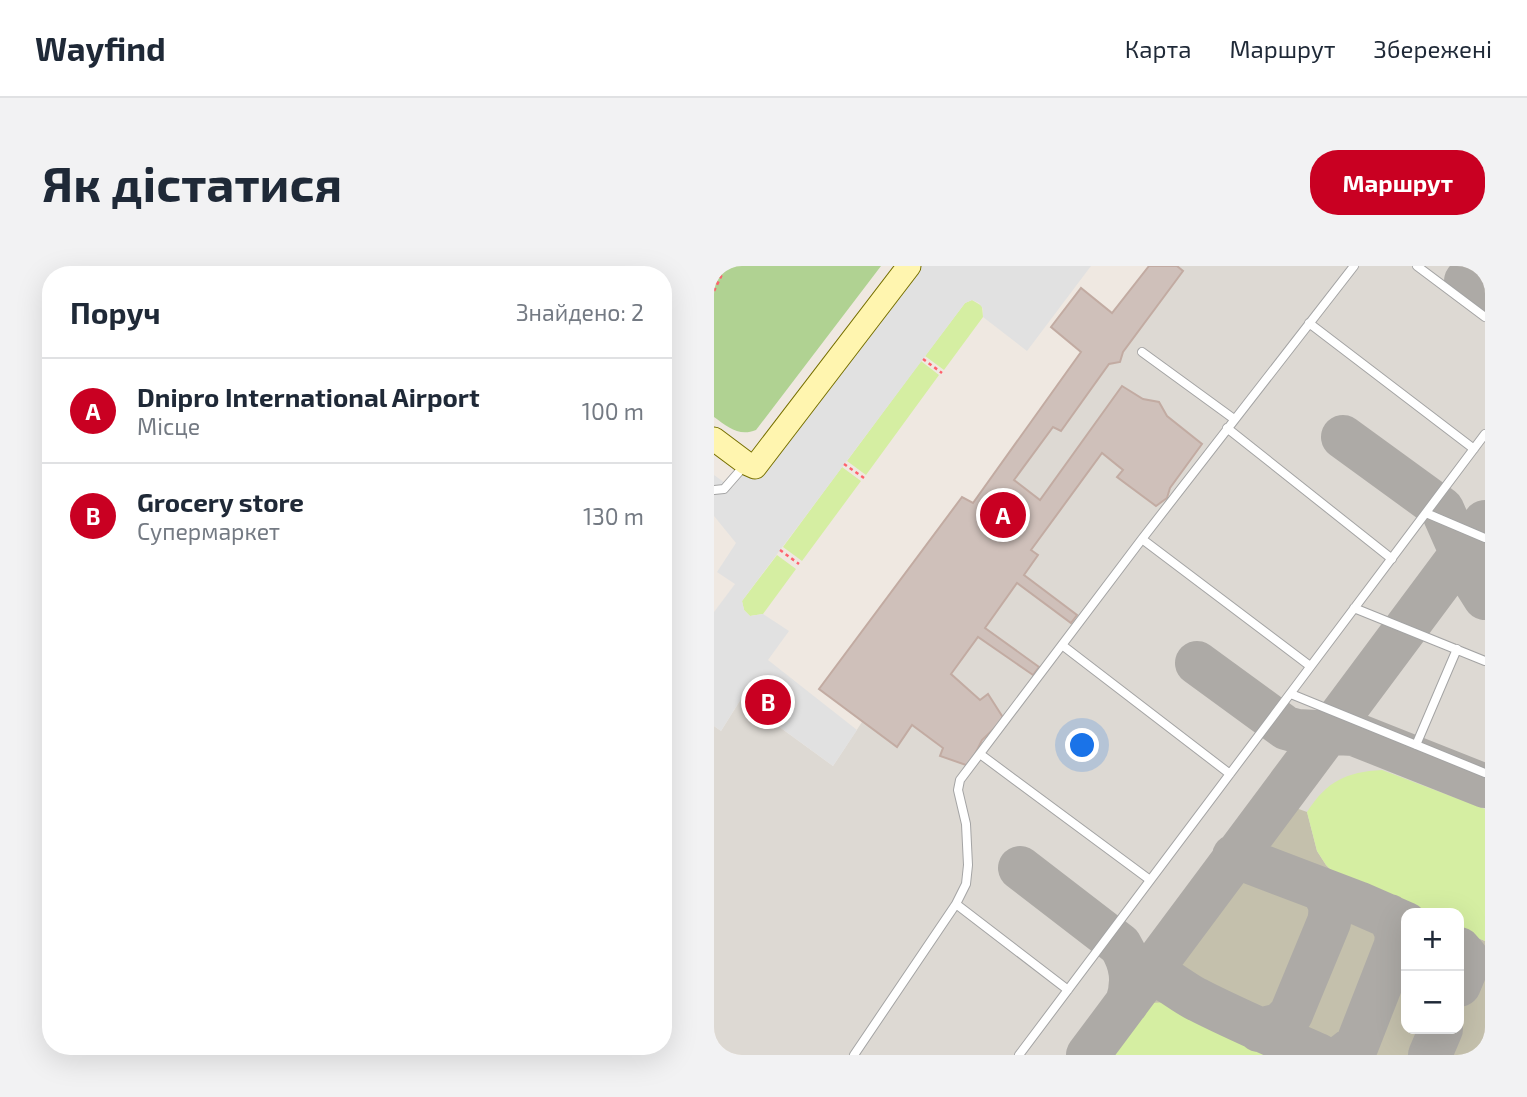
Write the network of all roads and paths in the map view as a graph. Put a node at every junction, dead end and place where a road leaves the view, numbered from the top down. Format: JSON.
{"nodes":[{"id":1,"x":726,"y":266,"type":"edge"},
{"id":2,"x":909,"y":266,"type":"edge"},
{"id":3,"x":1354,"y":266,"type":"edge"},
{"id":4,"x":1417,"y":266,"type":"edge"},
{"id":5,"x":714,"y":291,"type":"edge"},
{"id":6,"x":1485,"y":317,"type":"edge"},
{"id":7,"x":1309,"y":323,"type":"junction"},
{"id":8,"x":1142,"y":352,"type":"dead end"},
{"id":9,"x":923,"y":359,"type":"dead end"},
{"id":10,"x":942,"y":373,"type":"dead end"},
{"id":11,"x":1234,"y":419,"type":"junction"},
{"id":12,"x":1227,"y":429,"type":"junction"},
{"id":13,"x":1485,"y":434,"type":"edge"},
{"id":14,"x":714,"y":439,"type":"edge"},
{"id":15,"x":1474,"y":449,"type":"junction"},
{"id":16,"x":746,"y":463,"type":"junction"},
{"id":17,"x":844,"y":464,"type":"dead end"},
{"id":18,"x":864,"y":478,"type":"dead end"},
{"id":19,"x":714,"y":490,"type":"edge"},
{"id":20,"x":1426,"y":513,"type":"junction"},
{"id":21,"x":1485,"y":538,"type":"edge"},
{"id":22,"x":1142,"y":539,"type":"junction"},
{"id":23,"x":780,"y":551,"type":"dead end"},
{"id":24,"x":1392,"y":559,"type":"junction"},
{"id":25,"x":799,"y":564,"type":"dead end"},
{"id":26,"x":1354,"y":608,"type":"junction"},
{"id":27,"x":1062,"y":645,"type":"junction"},
{"id":28,"x":1457,"y":649,"type":"junction"},
{"id":29,"x":1485,"y":661,"type":"edge"},
{"id":30,"x":1310,"y":666,"type":"junction"},
{"id":31,"x":1291,"y":694,"type":"junction"},
{"id":32,"x":1416,"y":745,"type":"junction"},
{"id":33,"x":980,"y":754,"type":"junction"},
{"id":34,"x":1485,"y":773,"type":"edge"},
{"id":35,"x":1230,"y":774,"type":"junction"},
{"id":36,"x":1150,"y":880,"type":"junction"},
{"id":37,"x":956,"y":904,"type":"junction"},
{"id":38,"x":1068,"y":990,"type":"junction"},
{"id":39,"x":854,"y":1055,"type":"edge"},
{"id":40,"x":1019,"y":1055,"type":"edge"}],
"edges":[{"from":1,"to":5,"type":"path"},
{"from":2,"to":16,"type":"main road"},
{"from":3,"to":7,"type":"lane"},
{"from":4,"to":6,"type":"lane"},
{"from":7,"to":11,"type":"lane"},
{"from":7,"to":15,"type":"lane"},
{"from":8,"to":11,"type":"lane"},
{"from":9,"to":10,"type":"path"},
{"from":11,"to":12,"type":"lane"},
{"from":12,"to":22,"type":"lane"},
{"from":12,"to":24,"type":"lane"},
{"from":13,"to":15,"type":"lane"},
{"from":14,"to":16,"type":"main road"},
{"from":15,"to":20,"type":"lane"},
{"from":16,"to":19,"type":"lane"},
{"from":17,"to":18,"type":"path"},
{"from":20,"to":21,"type":"lane"},
{"from":20,"to":24,"type":"lane"},
{"from":22,"to":27,"type":"lane"},
{"from":22,"to":30,"type":"lane"},
{"from":23,"to":25,"type":"path"},
{"from":24,"to":26,"type":"lane"},
{"from":26,"to":28,"type":"lane"},
{"from":26,"to":30,"type":"lane"},
{"from":27,"to":33,"type":"lane"},
{"from":27,"to":35,"type":"lane"},
{"from":28,"to":29,"type":"lane"},
{"from":28,"to":32,"type":"lane"},
{"from":30,"to":31,"type":"lane"},
{"from":31,"to":32,"type":"lane"},
{"from":31,"to":35,"type":"lane"},
{"from":32,"to":34,"type":"lane"},
{"from":33,"to":36,"type":"lane"},
{"from":33,"to":37,"type":"lane"},
{"from":35,"to":36,"type":"lane"},
{"from":36,"to":38,"type":"lane"},
{"from":37,"to":38,"type":"lane"},
{"from":37,"to":39,"type":"lane"},
{"from":38,"to":40,"type":"lane"}]}
